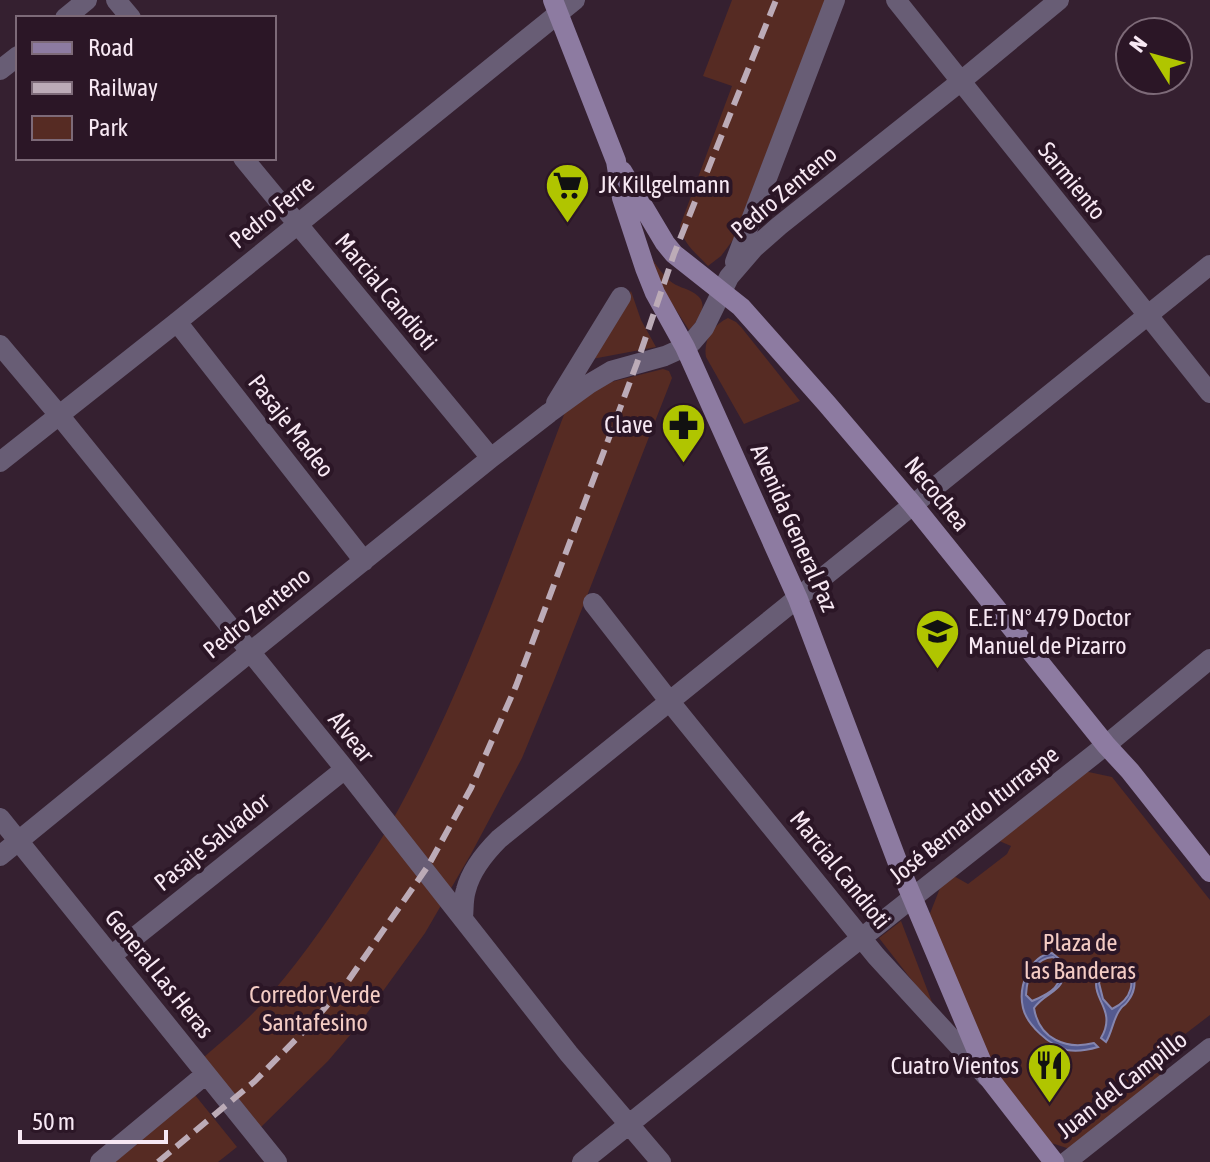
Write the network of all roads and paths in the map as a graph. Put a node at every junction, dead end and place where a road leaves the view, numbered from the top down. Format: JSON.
{"nodes":[{"id":1,"x":87,"y":0,"type":"edge"},
{"id":2,"x":116,"y":0,"type":"edge"},
{"id":3,"x":575,"y":0,"type":"edge"},
{"id":4,"x":835,"y":0,"type":"edge"},
{"id":5,"x":896,"y":0,"type":"edge"},
{"id":6,"x":1059,"y":0,"type":"edge"},
{"id":7,"x":556,"y":6,"type":"edge"},
{"id":8,"x":67,"y":16,"type":"edge"},
{"id":9,"x":129,"y":16,"type":"edge"},
{"id":10,"x":16,"y":58,"type":"edge"},
{"id":11,"x":0,"y":70,"type":"edge"},
{"id":12,"x":960,"y":82,"type":"junction"},
{"id":13,"x":245,"y":160,"type":"edge"},
{"id":14,"x":616,"y":161,"type":"junction"},
{"id":15,"x":297,"y":225,"type":"junction"},
{"id":16,"x":1210,"y":265,"type":"edge"},
{"id":17,"x":726,"y":284,"type":"junction"},
{"id":18,"x":621,"y":297,"type":"dead end"},
{"id":19,"x":1148,"y":316,"type":"junction"},
{"id":20,"x":177,"y":322,"type":"junction"},
{"id":21,"x":0,"y":345,"type":"edge"},
{"id":22,"x":685,"y":347,"type":"junction"},
{"id":23,"x":1210,"y":393,"type":"edge"},
{"id":24,"x":549,"y":413,"type":"junction"},
{"id":25,"x":59,"y":415,"type":"junction"},
{"id":26,"x":491,"y":458,"type":"junction"},
{"id":27,"x":0,"y":462,"type":"edge"},
{"id":28,"x":913,"y":505,"type":"junction"},
{"id":29,"x":364,"y":561,"type":"junction"},
{"id":30,"x":798,"y":599,"type":"junction"},
{"id":31,"x":593,"y":603,"type":"dead end"},
{"id":32,"x":249,"y":653,"type":"junction"},
{"id":33,"x":1210,"y":659,"type":"edge"},
{"id":34,"x":670,"y":702,"type":"junction"},
{"id":35,"x":1106,"y":745,"type":"junction"},
{"id":36,"x":345,"y":769,"type":"junction"},
{"id":37,"x":0,"y":818,"type":"edge"},
{"id":38,"x":19,"y":842,"type":"junction"},
{"id":39,"x":0,"y":856,"type":"edge"},
{"id":40,"x":1210,"y":872,"type":"edge"},
{"id":41,"x":913,"y":896,"type":"junction"},
{"id":42,"x":463,"y":917,"type":"junction"},
{"id":43,"x":862,"y":937,"type":"junction"},
{"id":44,"x":111,"y":956,"type":"junction"},
{"id":45,"x":1210,"y":1048,"type":"edge"},
{"id":46,"x":206,"y":1074,"type":"junction"},
{"id":47,"x":988,"y":1077,"type":"junction"},
{"id":48,"x":630,"y":1124,"type":"junction"},
{"id":49,"x":100,"y":1162,"type":"edge"},
{"id":50,"x":277,"y":1162,"type":"edge"},
{"id":51,"x":582,"y":1162,"type":"edge"},
{"id":52,"x":661,"y":1162,"type":"edge"},
{"id":53,"x":1054,"y":1162,"type":"edge"},
{"id":54,"x":1066,"y":1162,"type":"edge"}],
"edges":[{"from":1,"to":8,"type":"street"},
{"from":2,"to":9,"type":"street"},
{"from":3,"to":7,"type":"street","name":"Pedro Ferre"},
{"from":4,"to":17,"type":"street"},
{"from":5,"to":12,"type":"street","name":"Sarmiento"},
{"from":6,"to":12,"type":"street","name":"Pedro Zenteno"},
{"from":7,"to":14,"type":"main road","name":"Avenida General Paz"},
{"from":7,"to":15,"type":"street","name":"Pedro Ferre"},
{"from":10,"to":11,"type":"street"},
{"from":12,"to":17,"type":"street","name":"Pedro Zenteno"},
{"from":12,"to":19,"type":"street","name":"Sarmiento"},
{"from":13,"to":15,"type":"street","name":"Marcial Candioti"},
{"from":14,"to":17,"type":"main road","name":"Necochea"},
{"from":14,"to":22,"type":"main road","name":"Avenida General Paz"},
{"from":15,"to":20,"type":"street","name":"Pedro Ferre"},
{"from":15,"to":26,"type":"street","name":"Marcial Candioti"},
{"from":16,"to":19,"type":"street"},
{"from":17,"to":22,"type":"street","name":"Pedro Zenteno"},
{"from":17,"to":28,"type":"main road","name":"Necochea"},
{"from":18,"to":24,"type":"street","name":"Pedro Zenteno"},
{"from":19,"to":23,"type":"street","name":"Sarmiento"},
{"from":19,"to":28,"type":"street"},
{"from":20,"to":25,"type":"street","name":"Pedro Ferre"},
{"from":20,"to":29,"type":"street","name":"Pasaje Madeo"},
{"from":21,"to":25,"type":"street","name":"Alvear"},
{"from":22,"to":24,"type":"street","name":"Pedro Zenteno"},
{"from":22,"to":30,"type":"main road","name":"Avenida General Paz"},
{"from":24,"to":26,"type":"street","name":"Pedro Zenteno"},
{"from":25,"to":27,"type":"street","name":"Pedro Ferre"},
{"from":25,"to":32,"type":"street","name":"Alvear"},
{"from":26,"to":29,"type":"street","name":"Pedro Zenteno"},
{"from":28,"to":30,"type":"street"},
{"from":28,"to":35,"type":"main road","name":"Necochea"},
{"from":29,"to":32,"type":"street","name":"Pedro Zenteno"},
{"from":30,"to":34,"type":"street"},
{"from":30,"to":41,"type":"main road","name":"Avenida General Paz"},
{"from":31,"to":34,"type":"street","name":"Marcial Candioti"},
{"from":32,"to":36,"type":"street","name":"Alvear"},
{"from":32,"to":38,"type":"street","name":"Pedro Zenteno"},
{"from":33,"to":35,"type":"street","name":"José Bernardo Iturraspe"},
{"from":34,"to":42,"type":"street"},
{"from":34,"to":43,"type":"street","name":"Marcial Candioti"},
{"from":35,"to":40,"type":"main road","name":"Necochea"},
{"from":35,"to":41,"type":"street","name":"José Bernardo Iturraspe"},
{"from":36,"to":42,"type":"street","name":"Alvear"},
{"from":36,"to":44,"type":"street","name":"Pasaje Salvador"},
{"from":37,"to":38,"type":"street","name":"General Las Heras"},
{"from":38,"to":39,"type":"street","name":"Pedro Zenteno"},
{"from":38,"to":44,"type":"street","name":"General Las Heras"},
{"from":41,"to":43,"type":"street","name":"José Bernardo Iturraspe"},
{"from":41,"to":47,"type":"main road","name":"Avenida General Paz"},
{"from":42,"to":48,"type":"street","name":"Alvear"},
{"from":43,"to":47,"type":"street","name":"Marcial Candioti"},
{"from":43,"to":48,"type":"street","name":"José Bernardo Iturraspe"},
{"from":44,"to":46,"type":"street","name":"General Las Heras"},
{"from":45,"to":54,"type":"street","name":"Juan del Campillo"},
{"from":46,"to":49,"type":"street"},
{"from":46,"to":50,"type":"street","name":"General Las Heras"},
{"from":47,"to":53,"type":"main road","name":"Marcial Candioti"},
{"from":48,"to":51,"type":"street","name":"José Bernardo Iturraspe"},
{"from":48,"to":52,"type":"street","name":"Alvear"}]}
